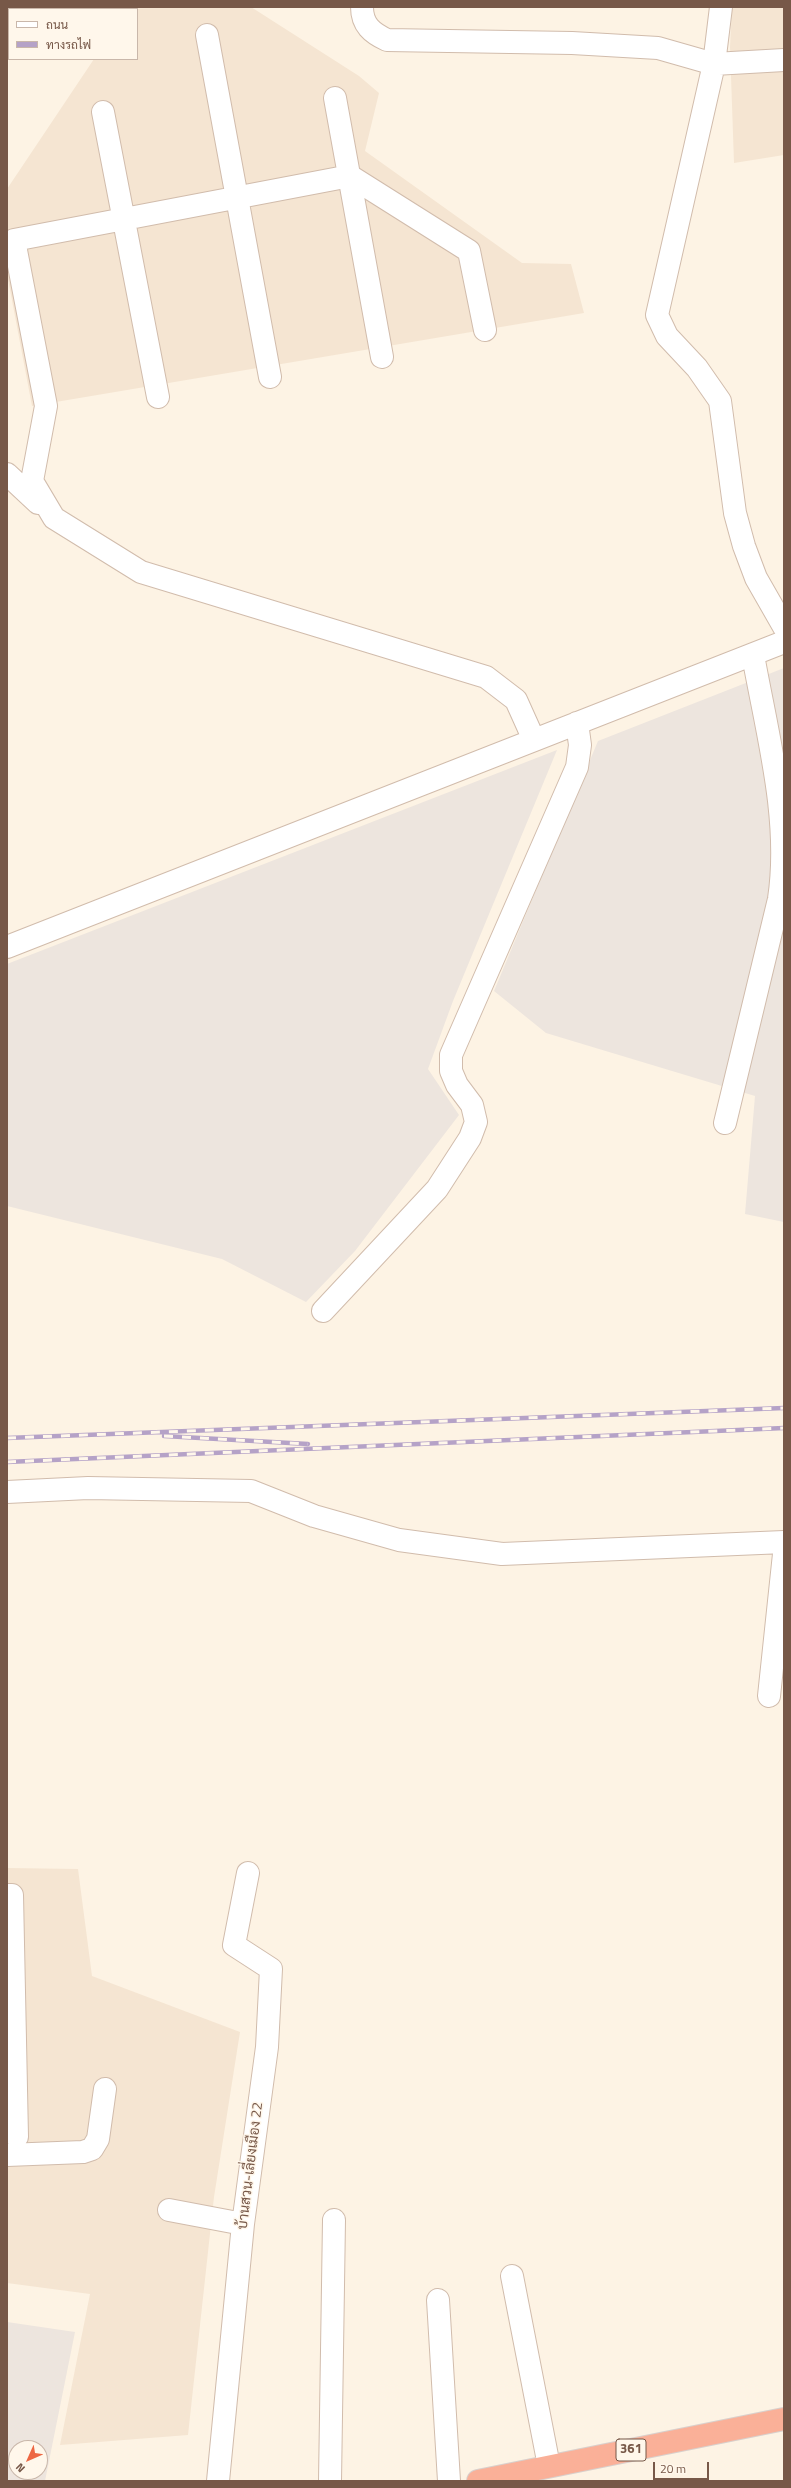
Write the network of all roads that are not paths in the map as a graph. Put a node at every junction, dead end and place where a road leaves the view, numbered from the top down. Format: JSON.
{"nodes":[{"id":1,"x":362,"y":7,"type":"edge"},
{"id":2,"x":721,"y":7,"type":"edge"},
{"id":3,"x":207,"y":35,"type":"dead end"},
{"id":4,"x":784,"y":60,"type":"edge"},
{"id":5,"x":714,"y":64,"type":"junction"},
{"id":6,"x":335,"y":98,"type":"dead end"},
{"id":7,"x":103,"y":112,"type":"dead end"},
{"id":8,"x":350,"y":176,"type":"junction"},
{"id":9,"x":236,"y":198,"type":"junction"},
{"id":10,"x":124,"y":219,"type":"junction"},
{"id":11,"x":485,"y":330,"type":"dead end"},
{"id":12,"x":382,"y":357,"type":"dead end"},
{"id":13,"x":270,"y":378,"type":"dead end"},
{"id":14,"x":158,"y":397,"type":"dead end"},
{"id":15,"x":7,"y":474,"type":"edge"},
{"id":16,"x":54,"y":518,"type":"junction"},
{"id":17,"x":784,"y":626,"type":"edge"},
{"id":18,"x":784,"y":642,"type":"edge"},
{"id":19,"x":753,"y":655,"type":"junction"},
{"id":20,"x":577,"y":723,"type":"junction"},
{"id":21,"x":534,"y":740,"type":"junction"},
{"id":22,"x":780,"y":774,"type":"edge"},
{"id":23,"x":783,"y":833,"type":"edge"},
{"id":24,"x":7,"y":947,"type":"edge"},
{"id":25,"x":725,"y":1122,"type":"dead end"},
{"id":26,"x":323,"y":1311,"type":"dead end"},
{"id":27,"x":7,"y":1492,"type":"edge"},
{"id":28,"x":784,"y":1542,"type":"edge"},
{"id":29,"x":784,"y":1554,"type":"edge"},
{"id":30,"x":769,"y":1696,"type":"dead end"},
{"id":31,"x":248,"y":1872,"type":"dead end"},
{"id":32,"x":7,"y":1895,"type":"edge"},
{"id":33,"x":105,"y":2089,"type":"dead end"},
{"id":34,"x":12,"y":2146,"type":"edge"},
{"id":35,"x":169,"y":2210,"type":"dead end"},
{"id":36,"x":334,"y":2220,"type":"dead end"},
{"id":37,"x":243,"y":2224,"type":"junction"},
{"id":38,"x":512,"y":2276,"type":"dead end"},
{"id":39,"x":438,"y":2300,"type":"dead end"},
{"id":40,"x":784,"y":2419,"type":"edge"},
{"id":41,"x":549,"y":2466,"type":"junction"},
{"id":42,"x":218,"y":2481,"type":"edge"},
{"id":43,"x":330,"y":2481,"type":"edge"},
{"id":44,"x":449,"y":2481,"type":"edge"},
{"id":45,"x":478,"y":2481,"type":"edge"}],
"edges":[{"from":1,"to":5,"type":"street"},
{"from":2,"to":5,"type":"street"},
{"from":3,"to":9,"type":"street"},
{"from":4,"to":5,"type":"street"},
{"from":5,"to":17,"type":"street"},
{"from":6,"to":8,"type":"street"},
{"from":7,"to":10,"type":"street"},
{"from":8,"to":9,"type":"street"},
{"from":8,"to":11,"type":"street"},
{"from":8,"to":12,"type":"street"},
{"from":9,"to":10,"type":"street"},
{"from":9,"to":13,"type":"street"},
{"from":10,"to":14,"type":"street"},
{"from":10,"to":16,"type":"street"},
{"from":15,"to":16,"type":"street"},
{"from":16,"to":21,"type":"street"},
{"from":18,"to":19,"type":"street"},
{"from":19,"to":20,"type":"street"},
{"from":19,"to":22,"type":"street"},
{"from":20,"to":21,"type":"street"},
{"from":20,"to":26,"type":"street"},
{"from":21,"to":24,"type":"street"},
{"from":22,"to":23,"type":"street"},
{"from":23,"to":25,"type":"street"},
{"from":27,"to":28,"type":"street"},
{"from":29,"to":30,"type":"street"},
{"from":31,"to":37,"type":"street","name":"บ้านสวน-เลี่ยงเมือง 22"},
{"from":32,"to":34,"type":"street"},
{"from":33,"to":34,"type":"street"},
{"from":35,"to":37,"type":"street"},
{"from":36,"to":43,"type":"street"},
{"from":37,"to":42,"type":"street","name":"บ้านสวน-เลี่ยงเมือง 22"},
{"from":38,"to":41,"type":"street"},
{"from":39,"to":44,"type":"street"},
{"from":40,"to":41,"type":"highway","number":"361"},
{"from":41,"to":45,"type":"highway","number":"361"}]}
